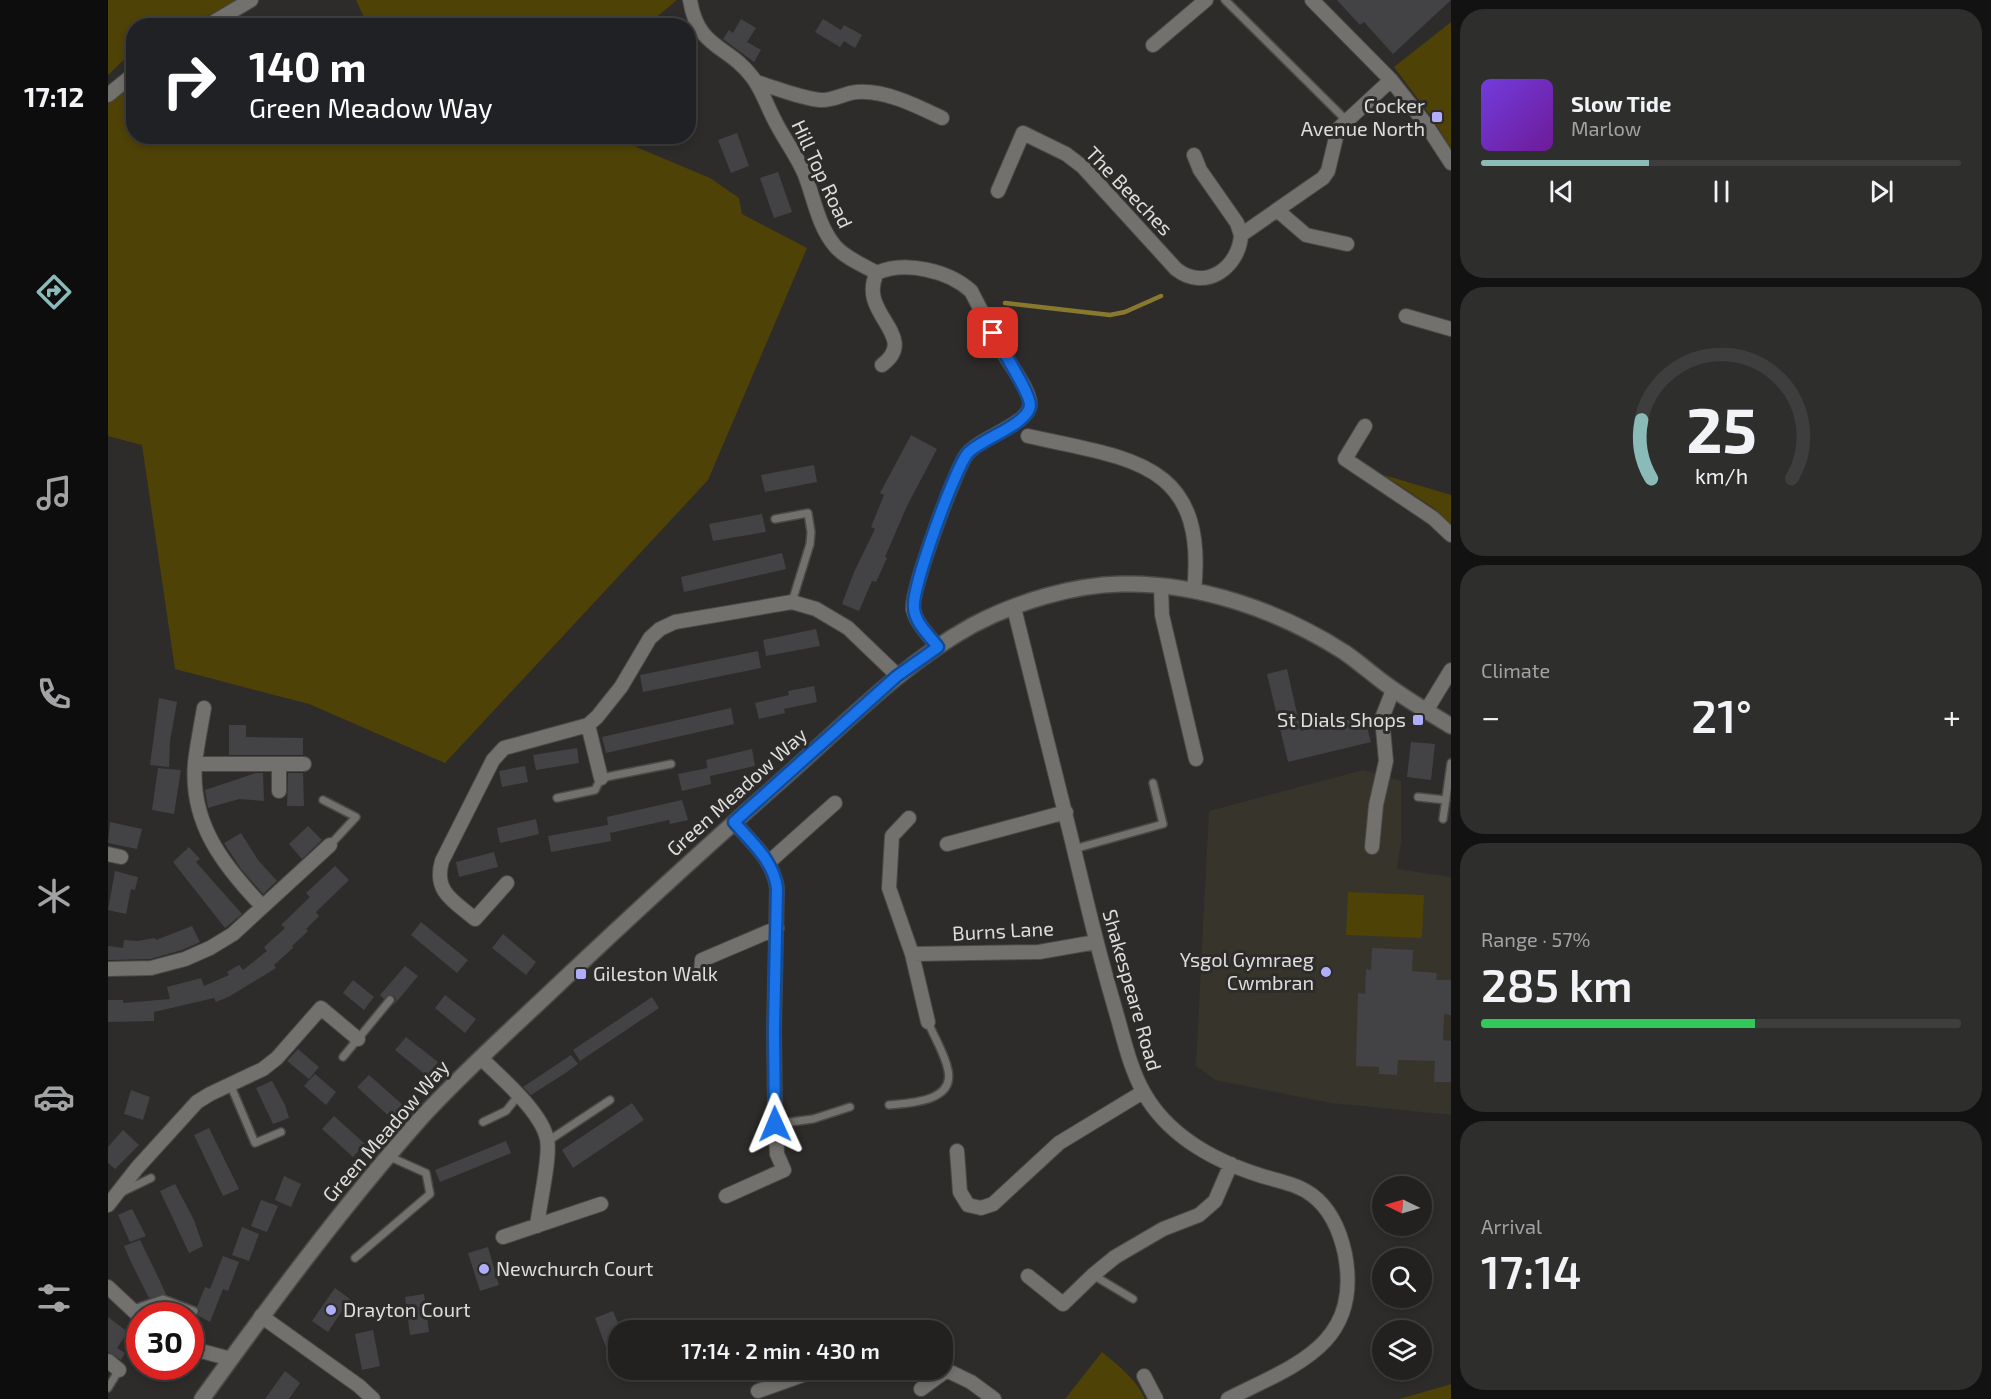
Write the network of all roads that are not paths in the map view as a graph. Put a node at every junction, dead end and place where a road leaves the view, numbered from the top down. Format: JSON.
{"nodes":[{"id":1,"x":251,"y":0,"type":"edge"},
{"id":2,"x":690,"y":0,"type":"edge"},
{"id":3,"x":1206,"y":0,"type":"edge"},
{"id":4,"x":1225,"y":0,"type":"edge"},
{"id":5,"x":1312,"y":0,"type":"edge"},
{"id":6,"x":221,"y":18,"type":"edge"},
{"id":7,"x":695,"y":18,"type":"edge"},
{"id":8,"x":696,"y":23,"type":"edge"},
{"id":9,"x":1154,"y":45,"type":"dead end"},
{"id":10,"x":126,"y":80,"type":"edge"},
{"id":11,"x":1391,"y":80,"type":"junction"},
{"id":12,"x":756,"y":82,"type":"junction"},
{"id":13,"x":108,"y":95,"type":"edge"},
{"id":14,"x":942,"y":118,"type":"dead end"},
{"id":15,"x":1346,"y":120,"type":"junction"},
{"id":16,"x":1194,"y":155,"type":"dead end"},
{"id":17,"x":1451,"y":163,"type":"edge"},
{"id":18,"x":998,"y":191,"type":"dead end"},
{"id":19,"x":1276,"y":210,"type":"junction"},
{"id":20,"x":1241,"y":235,"type":"junction"},
{"id":21,"x":1347,"y":244,"type":"dead end"},
{"id":22,"x":877,"y":273,"type":"junction"},
{"id":23,"x":1406,"y":316,"type":"dead end"},
{"id":24,"x":1451,"y":330,"type":"edge"},
{"id":25,"x":882,"y":365,"type":"dead end"},
{"id":26,"x":1365,"y":426,"type":"dead end"},
{"id":27,"x":1028,"y":436,"type":"dead end"},
{"id":28,"x":775,"y":519,"type":"dead end"},
{"id":29,"x":1451,"y":534,"type":"edge"},
{"id":30,"x":1161,"y":587,"type":"junction"},
{"id":31,"x":1194,"y":591,"type":"junction"},
{"id":32,"x":792,"y":602,"type":"junction"},
{"id":33,"x":1014,"y":608,"type":"junction"},
{"id":34,"x":938,"y":647,"type":"junction"},
{"id":35,"x":1451,"y":670,"type":"edge"},
{"id":36,"x":897,"y":676,"type":"junction"},
{"id":37,"x":1394,"y":690,"type":"junction"},
{"id":38,"x":204,"y":708,"type":"dead end"},
{"id":39,"x":1426,"y":711,"type":"junction"},
{"id":40,"x":588,"y":725,"type":"junction"},
{"id":41,"x":1451,"y":726,"type":"edge"},
{"id":42,"x":1196,"y":759,"type":"dead end"},
{"id":43,"x":1451,"y":763,"type":"edge"},
{"id":44,"x":195,"y":764,"type":"junction"},
{"id":45,"x":279,"y":764,"type":"junction"},
{"id":46,"x":304,"y":764,"type":"dead end"},
{"id":47,"x":671,"y":764,"type":"dead end"},
{"id":48,"x":601,"y":778,"type":"junction"},
{"id":49,"x":1153,"y":783,"type":"dead end"},
{"id":50,"x":279,"y":791,"type":"dead end"},
{"id":51,"x":1418,"y":797,"type":"dead end"},
{"id":52,"x":557,"y":798,"type":"dead end"},
{"id":53,"x":322,"y":800,"type":"dead end"},
{"id":54,"x":1446,"y":800,"type":"junction"},
{"id":55,"x":835,"y":803,"type":"dead end"},
{"id":56,"x":1066,"y":812,"type":"junction"},
{"id":57,"x":909,"y":818,"type":"dead end"},
{"id":58,"x":1443,"y":819,"type":"dead end"},
{"id":59,"x":734,"y":822,"type":"junction"},
{"id":60,"x":947,"y":844,"type":"dead end"},
{"id":61,"x":330,"y":845,"type":"joint"},
{"id":62,"x":1372,"y":847,"type":"dead end"},
{"id":63,"x":1074,"y":849,"type":"junction"},
{"id":64,"x":769,"y":862,"type":"junction"},
{"id":65,"x":507,"y":883,"type":"dead end"},
{"id":66,"x":262,"y":906,"type":"junction"},
{"id":67,"x":777,"y":928,"type":"junction"},
{"id":68,"x":1096,"y":942,"type":"junction"},
{"id":69,"x":912,"y":954,"type":"junction"},
{"id":70,"x":108,"y":969,"type":"edge"},
{"id":71,"x":701,"y":973,"type":"dead end"},
{"id":72,"x":390,"y":1000,"type":"dead end"},
{"id":73,"x":928,"y":1022,"type":"joint"},
{"id":74,"x":358,"y":1039,"type":"junction"},
{"id":75,"x":343,"y":1058,"type":"dead end"},
{"id":76,"x":481,"y":1058,"type":"junction"},
{"id":77,"x":230,"y":1084,"type":"junction"},
{"id":78,"x":1143,"y":1092,"type":"junction"},
{"id":79,"x":518,"y":1096,"type":"junction"},
{"id":80,"x":610,"y":1100,"type":"dead end"},
{"id":81,"x":889,"y":1105,"type":"dead end"},
{"id":82,"x":850,"y":1107,"type":"dead end"},
{"id":83,"x":483,"y":1122,"type":"dead end"},
{"id":84,"x":775,"y":1124,"type":"junction"},
{"id":85,"x":281,"y":1132,"type":"dead end"},
{"id":86,"x":548,"y":1142,"type":"junction"},
{"id":87,"x":957,"y":1151,"type":"dead end"},
{"id":88,"x":388,"y":1156,"type":"junction"},
{"id":89,"x":1231,"y":1164,"type":"junction"},
{"id":90,"x":151,"y":1178,"type":"dead end"},
{"id":91,"x":117,"y":1194,"type":"junction"},
{"id":92,"x":726,"y":1196,"type":"dead end"},
{"id":93,"x":601,"y":1204,"type":"dead end"},
{"id":94,"x":108,"y":1205,"type":"edge"},
{"id":95,"x":537,"y":1226,"type":"junction"},
{"id":96,"x":504,"y":1237,"type":"dead end"},
{"id":97,"x":355,"y":1258,"type":"dead end"},
{"id":98,"x":1093,"y":1275,"type":"junction"},
{"id":99,"x":1029,"y":1276,"type":"dead end"},
{"id":100,"x":108,"y":1287,"type":"edge"},
{"id":101,"x":1133,"y":1299,"type":"dead end"},
{"id":102,"x":126,"y":1305,"type":"edge"},
{"id":103,"x":261,"y":1316,"type":"junction"},
{"id":104,"x":204,"y":1352,"type":"edge"},
{"id":105,"x":231,"y":1359,"type":"junction"},
{"id":106,"x":113,"y":1365,"type":"edge"},
{"id":107,"x":953,"y":1373,"type":"edge"},
{"id":108,"x":1144,"y":1376,"type":"dead end"},
{"id":109,"x":789,"y":1380,"type":"edge"},
{"id":110,"x":932,"y":1380,"type":"edge"},
{"id":111,"x":108,"y":1388,"type":"edge"},
{"id":112,"x":921,"y":1389,"type":"dead end"},
{"id":113,"x":758,"y":1391,"type":"dead end"},
{"id":114,"x":202,"y":1399,"type":"edge"},
{"id":115,"x":373,"y":1399,"type":"edge"},
{"id":116,"x":994,"y":1399,"type":"edge"},
{"id":117,"x":1156,"y":1399,"type":"edge"},
{"id":118,"x":1228,"y":1399,"type":"edge"}],
"edges":[{"from":1,"to":6,"type":"street"},
{"from":2,"to":7,"type":"street","name":"Hill Top Road"},
{"from":3,"to":9,"type":"street"},
{"from":4,"to":15,"type":"lane"},
{"from":5,"to":11,"type":"street"},
{"from":8,"to":12,"type":"street","name":"Hill Top Road"},
{"from":10,"to":13,"type":"street"},
{"from":11,"to":15,"type":"street"},
{"from":11,"to":17,"type":"street"},
{"from":12,"to":14,"type":"street"},
{"from":12,"to":22,"type":"street","name":"Hill Top Road"},
{"from":15,"to":19,"type":"street"},
{"from":16,"to":20,"type":"street"},
{"from":18,"to":20,"type":"street","name":"The Beeches"},
{"from":19,"to":20,"type":"street"},
{"from":19,"to":21,"type":"street"},
{"from":22,"to":25,"type":"street"},
{"from":22,"to":34,"type":"street"},
{"from":23,"to":24,"type":"street"},
{"from":26,"to":29,"type":"street"},
{"from":27,"to":31,"type":"street"},
{"from":28,"to":32,"type":"lane"},
{"from":30,"to":31,"type":"street","name":"Green Meadow Way"},
{"from":30,"to":33,"type":"street","name":"Green Meadow Way"},
{"from":30,"to":42,"type":"street"},
{"from":31,"to":37,"type":"street","name":"Green Meadow Way"},
{"from":32,"to":36,"type":"street"},
{"from":32,"to":40,"type":"street"},
{"from":33,"to":34,"type":"street","name":"Green Meadow Way"},
{"from":33,"to":56,"type":"street","name":"Shakespeare Road"},
{"from":34,"to":36,"type":"street","name":"Green Meadow Way"},
{"from":35,"to":39,"type":"street"},
{"from":36,"to":59,"type":"street","name":"Green Meadow Way"},
{"from":37,"to":39,"type":"street","name":"Green Meadow Way"},
{"from":37,"to":62,"type":"street"},
{"from":38,"to":44,"type":"street"},
{"from":39,"to":41,"type":"street","name":"Green Meadow Way"},
{"from":40,"to":48,"type":"street"},
{"from":40,"to":65,"type":"street"},
{"from":43,"to":54,"type":"lane"},
{"from":44,"to":45,"type":"street"},
{"from":44,"to":66,"type":"street"},
{"from":45,"to":46,"type":"street"},
{"from":45,"to":50,"type":"street"},
{"from":47,"to":48,"type":"lane"},
{"from":48,"to":52,"type":"lane"},
{"from":49,"to":63,"type":"lane"},
{"from":51,"to":54,"type":"lane"},
{"from":53,"to":61,"type":"lane"},
{"from":54,"to":58,"type":"lane"},
{"from":55,"to":64,"type":"street"},
{"from":56,"to":60,"type":"street"},
{"from":56,"to":63,"type":"street","name":"Shakespeare Road"},
{"from":57,"to":69,"type":"street"},
{"from":59,"to":64,"type":"street"},
{"from":59,"to":76,"type":"street","name":"Green Meadow Way"},
{"from":61,"to":66,"type":"street"},
{"from":63,"to":68,"type":"street","name":"Shakespeare Road"},
{"from":64,"to":67,"type":"street"},
{"from":66,"to":70,"type":"street"},
{"from":67,"to":71,"type":"street"},
{"from":67,"to":84,"type":"street"},
{"from":68,"to":69,"type":"street","name":"Burns Lane"},
{"from":68,"to":78,"type":"street","name":"Shakespeare Road"},
{"from":69,"to":73,"type":"street"},
{"from":72,"to":74,"type":"lane"},
{"from":73,"to":81,"type":"lane"},
{"from":74,"to":75,"type":"lane"},
{"from":74,"to":77,"type":"street"},
{"from":76,"to":79,"type":"street"},
{"from":76,"to":88,"type":"street","name":"Green Meadow Way"},
{"from":77,"to":85,"type":"lane"},
{"from":77,"to":91,"type":"street"},
{"from":78,"to":87,"type":"street"},
{"from":78,"to":89,"type":"street","name":"Shakespeare Road"},
{"from":79,"to":83,"type":"lane"},
{"from":79,"to":86,"type":"street"},
{"from":80,"to":86,"type":"lane"},
{"from":82,"to":84,"type":"lane"},
{"from":84,"to":92,"type":"street"},
{"from":86,"to":95,"type":"street"},
{"from":88,"to":97,"type":"lane"},
{"from":88,"to":103,"type":"street","name":"Green Meadow Way"},
{"from":89,"to":98,"type":"street"},
{"from":89,"to":118,"type":"street","name":"Shakespeare Road"},
{"from":90,"to":91,"type":"lane"},
{"from":91,"to":94,"type":"street"},
{"from":93,"to":95,"type":"street"},
{"from":95,"to":96,"type":"street"},
{"from":98,"to":99,"type":"street"},
{"from":98,"to":101,"type":"lane"},
{"from":100,"to":102,"type":"street"},
{"from":103,"to":105,"type":"street","name":"Green Meadow Way"},
{"from":103,"to":115,"type":"street"},
{"from":104,"to":105,"type":"street"},
{"from":105,"to":114,"type":"street","name":"Green Meadow Way"},
{"from":106,"to":111,"type":"lane"},
{"from":107,"to":116,"type":"street"},
{"from":108,"to":117,"type":"street"},
{"from":109,"to":113,"type":"street"},
{"from":110,"to":112,"type":"street"}]}
